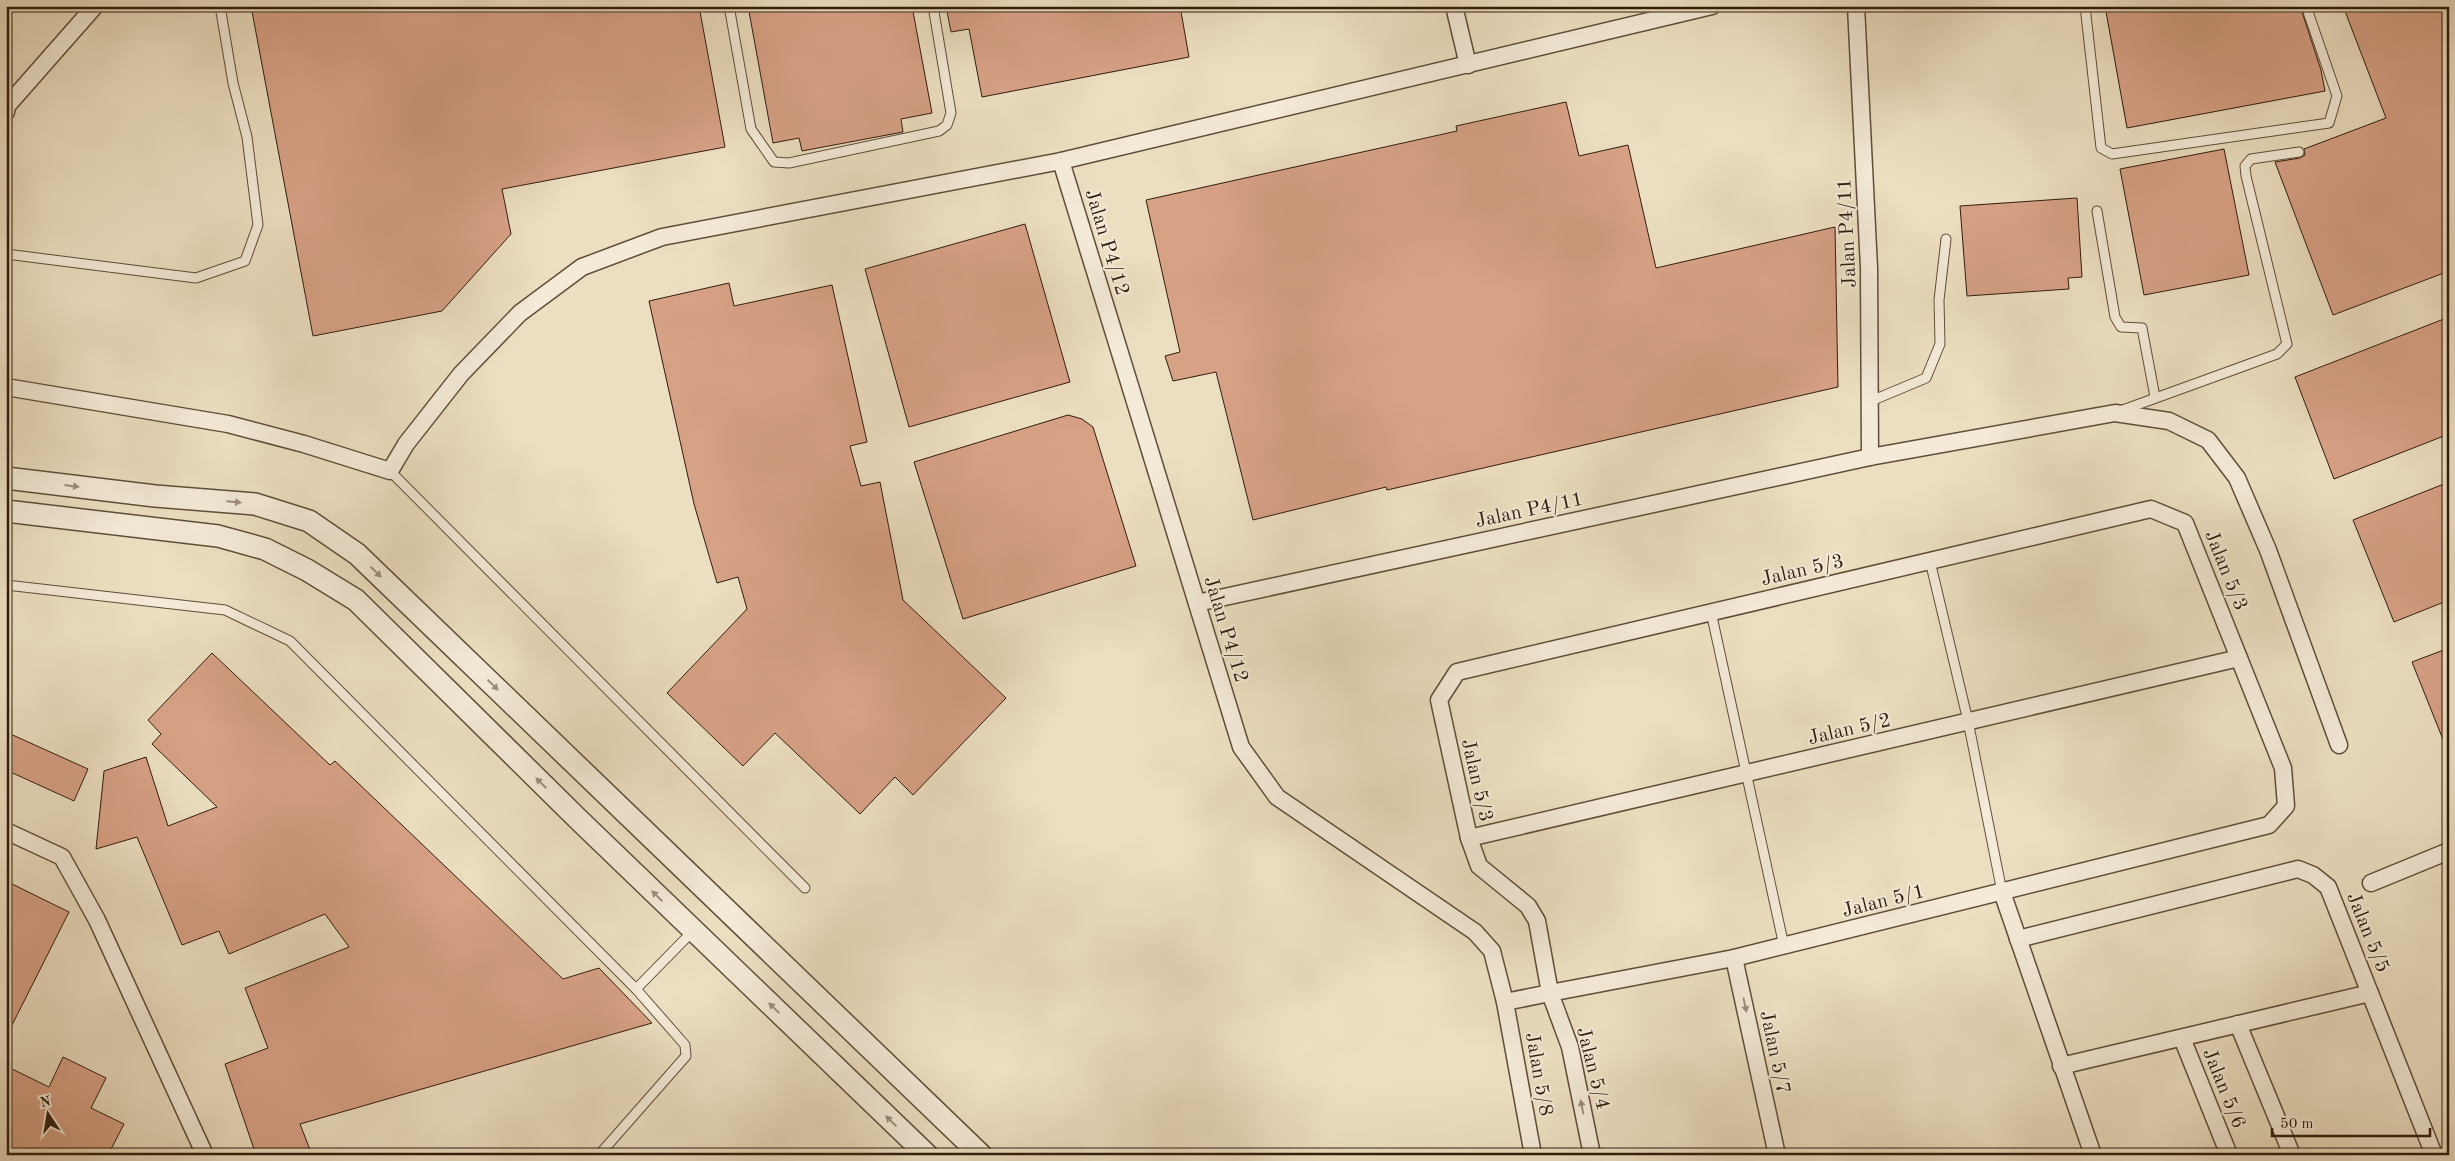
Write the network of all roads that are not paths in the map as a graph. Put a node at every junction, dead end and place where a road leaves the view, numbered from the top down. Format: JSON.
{"nodes":[{"id":1,"x":95,"y":6,"type":"edge"},
{"id":2,"x":220,"y":6,"type":"edge"},
{"id":3,"x":729,"y":6,"type":"edge"},
{"id":4,"x":933,"y":6,"type":"edge"},
{"id":5,"x":1454,"y":6,"type":"edge"},
{"id":6,"x":1712,"y":6,"type":"edge"},
{"id":7,"x":1856,"y":6,"type":"edge"},
{"id":8,"x":2085,"y":6,"type":"edge"},
{"id":9,"x":2306,"y":6,"type":"edge"},
{"id":10,"x":1468,"y":65,"type":"junction"},
{"id":11,"x":6,"y":112,"type":"edge"},
{"id":12,"x":2299,"y":152,"type":"dead end"},
{"id":13,"x":1061,"y":161,"type":"junction"},
{"id":14,"x":2097,"y":210,"type":"dead end"},
{"id":15,"x":1946,"y":239,"type":"dead end"},
{"id":16,"x":6,"y":254,"type":"edge"},
{"id":17,"x":6,"y":387,"type":"edge"},
{"id":18,"x":2155,"y":397,"type":"junction"},
{"id":19,"x":1871,"y":401,"type":"junction"},
{"id":20,"x":2115,"y":413,"type":"junction"},
{"id":21,"x":1870,"y":457,"type":"junction"},
{"id":22,"x":6,"y":461,"type":"edge"},
{"id":23,"x":390,"y":471,"type":"junction"},
{"id":24,"x":6,"y":478,"type":"edge"},
{"id":25,"x":34,"y":481,"type":"junction"},
{"id":26,"x":6,"y":511,"type":"edge"},
{"id":27,"x":1930,"y":561,"type":"junction"},
{"id":28,"x":6,"y":585,"type":"edge"},
{"id":29,"x":1197,"y":603,"type":"junction"},
{"id":30,"x":1711,"y":612,"type":"junction"},
{"id":31,"x":2239,"y":658,"type":"junction"},
{"id":32,"x":1968,"y":722,"type":"junction"},
{"id":33,"x":2339,"y":745,"type":"dead end"},
{"id":34,"x":1747,"y":774,"type":"junction"},
{"id":35,"x":2269,"y":825,"type":"joint"},
{"id":36,"x":6,"y":831,"type":"edge"},
{"id":37,"x":1470,"y":838,"type":"junction"},
{"id":38,"x":2449,"y":851,"type":"edge"},
{"id":39,"x":2372,"y":883,"type":"dead end"},
{"id":40,"x":805,"y":888,"type":"dead end"},
{"id":41,"x":2002,"y":892,"type":"junction"},
{"id":42,"x":693,"y":930,"type":"junction"},
{"id":43,"x":2018,"y":939,"type":"junction"},
{"id":44,"x":1784,"y":946,"type":"junction"},
{"id":45,"x":1734,"y":958,"type":"junction"},
{"id":46,"x":636,"y":989,"type":"junction"},
{"id":47,"x":1550,"y":993,"type":"junction"},
{"id":48,"x":2370,"y":993,"type":"junction"},
{"id":49,"x":1505,"y":1002,"type":"junction"},
{"id":50,"x":2238,"y":1024,"type":"junction"},
{"id":51,"x":2182,"y":1038,"type":"junction"},
{"id":52,"x":2061,"y":1066,"type":"junction"},
{"id":53,"x":204,"y":1155,"type":"edge"},
{"id":54,"x":599,"y":1155,"type":"edge"},
{"id":55,"x":927,"y":1155,"type":"edge"},
{"id":56,"x":981,"y":1155,"type":"edge"},
{"id":57,"x":1533,"y":1155,"type":"edge"},
{"id":58,"x":1592,"y":1155,"type":"edge"},
{"id":59,"x":1776,"y":1155,"type":"edge"},
{"id":60,"x":2093,"y":1155,"type":"edge"},
{"id":61,"x":2229,"y":1155,"type":"edge"},
{"id":62,"x":2292,"y":1155,"type":"edge"},
{"id":63,"x":2434,"y":1155,"type":"edge"}],
"edges":[{"from":1,"to":11,"type":"street"},
{"from":2,"to":16,"type":"lane"},
{"from":3,"to":4,"type":"lane"},
{"from":5,"to":10,"type":"street"},
{"from":6,"to":10,"type":"street"},
{"from":7,"to":19,"type":"street","name":"Jalan P4/11"},
{"from":8,"to":9,"type":"lane"},
{"from":10,"to":13,"type":"street"},
{"from":12,"to":18,"type":"lane"},
{"from":13,"to":23,"type":"street"},
{"from":13,"to":29,"type":"street","name":"Jalan P4/12"},
{"from":14,"to":18,"type":"lane"},
{"from":15,"to":19,"type":"lane"},
{"from":17,"to":23,"type":"street"},
{"from":18,"to":20,"type":"lane"},
{"from":19,"to":21,"type":"street","name":"Jalan P4/11"},
{"from":20,"to":21,"type":"street","name":"Jalan P4/11"},
{"from":20,"to":33,"type":"street","name":"Jalan P4/11"},
{"from":21,"to":29,"type":"street","name":"Jalan P4/11"},
{"from":22,"to":25,"type":"street"},
{"from":23,"to":40,"type":"lane"},
{"from":24,"to":25,"type":"street"},
{"from":25,"to":56,"type":"street","one_way":true},
{"from":42,"to":26,"type":"street","one_way":true},
{"from":27,"to":30,"type":"street","name":"Jalan 5/3"},
{"from":27,"to":31,"type":"street","name":"Jalan 5/3"},
{"from":27,"to":32,"type":"lane"},
{"from":28,"to":46,"type":"lane"},
{"from":29,"to":49,"type":"street","name":"Jalan P4/12"},
{"from":30,"to":34,"type":"lane"},
{"from":30,"to":37,"type":"street","name":"Jalan 5/3"},
{"from":31,"to":32,"type":"street","name":"Jalan 5/2"},
{"from":31,"to":35,"type":"street","name":"Jalan 5/3"},
{"from":32,"to":34,"type":"street","name":"Jalan 5/2"},
{"from":32,"to":41,"type":"lane"},
{"from":34,"to":37,"type":"street","name":"Jalan 5/2"},
{"from":34,"to":44,"type":"lane"},
{"from":35,"to":41,"type":"street","name":"Jalan 5/1"},
{"from":36,"to":53,"type":"street"},
{"from":37,"to":47,"type":"street","name":"Jalan 5/3"},
{"from":38,"to":39,"type":"street"},
{"from":41,"to":43,"type":"street"},
{"from":41,"to":44,"type":"street","name":"Jalan 5/1"},
{"from":42,"to":46,"type":"lane"},
{"from":55,"to":42,"type":"street","one_way":true},
{"from":43,"to":48,"type":"street","name":"Jalan 5/5"},
{"from":43,"to":52,"type":"street"},
{"from":44,"to":45,"type":"street","name":"Jalan 5/1"},
{"from":45,"to":47,"type":"street","name":"Jalan 5/1"},
{"from":45,"to":59,"type":"street","name":"Jalan 5/7","one_way":true},
{"from":46,"to":54,"type":"lane"},
{"from":47,"to":49,"type":"street","name":"Jalan 5/1"},
{"from":58,"to":47,"type":"street","name":"Jalan 5/4","one_way":true},
{"from":48,"to":50,"type":"street"},
{"from":48,"to":63,"type":"street","name":"Jalan 5/5"},
{"from":49,"to":57,"type":"street","name":"Jalan 5/8"},
{"from":50,"to":51,"type":"street"},
{"from":50,"to":62,"type":"street"},
{"from":51,"to":52,"type":"street"},
{"from":51,"to":61,"type":"street","name":"Jalan 5/6"},
{"from":52,"to":60,"type":"street"}]}
